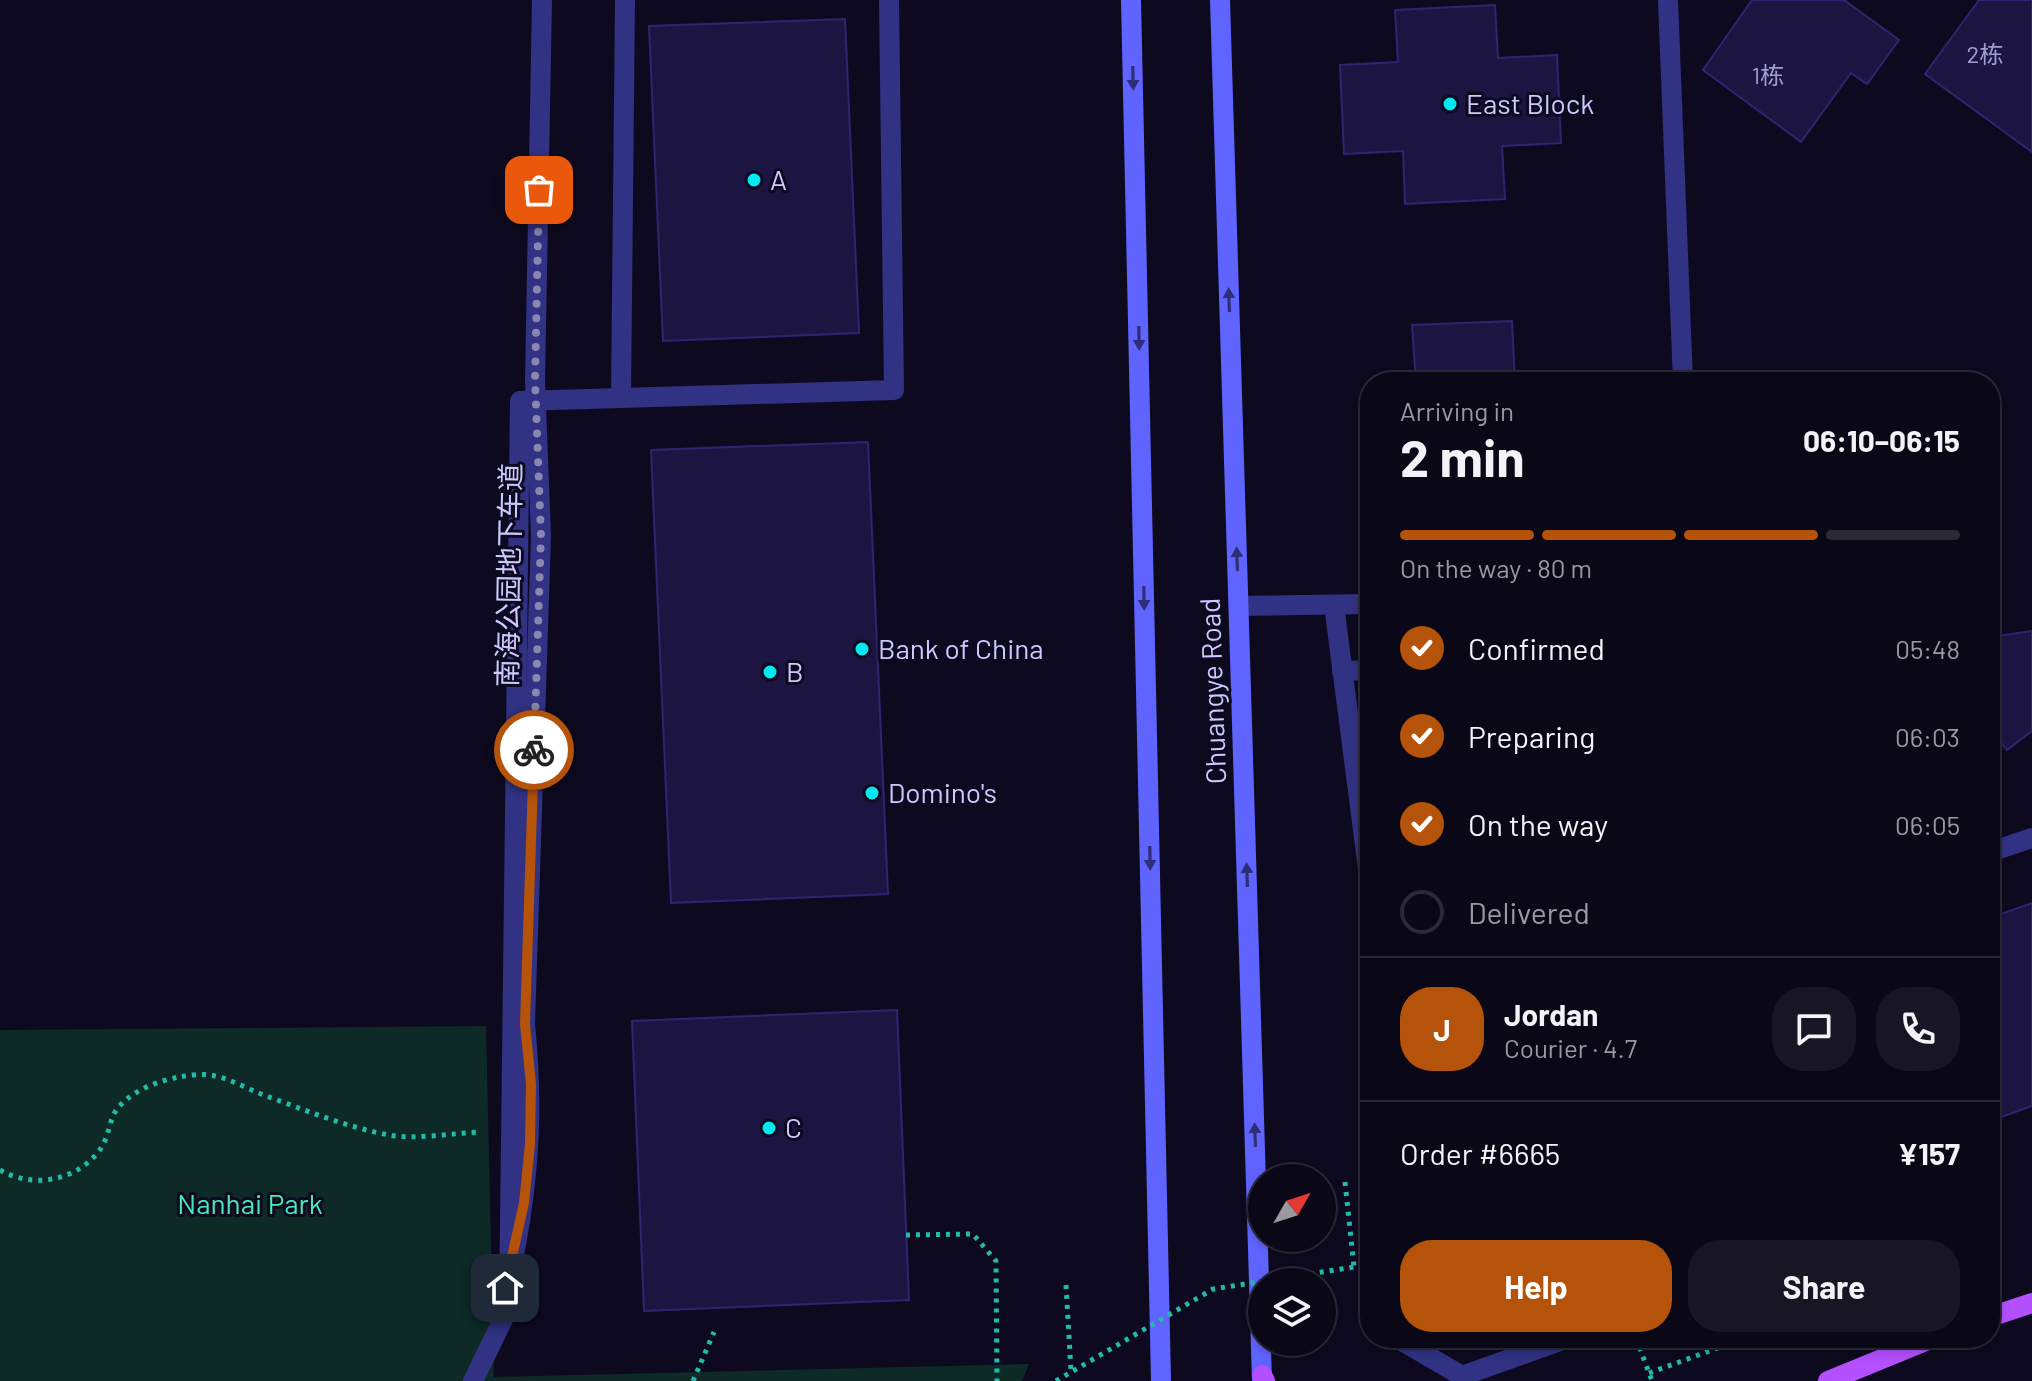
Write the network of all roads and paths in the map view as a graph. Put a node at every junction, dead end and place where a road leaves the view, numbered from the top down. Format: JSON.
{"nodes":[{"id":1,"x":542,"y":0,"type":"edge"},
{"id":2,"x":625,"y":0,"type":"edge"},
{"id":3,"x":889,"y":0,"type":"edge"},
{"id":4,"x":1131,"y":0,"type":"edge"},
{"id":5,"x":1220,"y":0,"type":"edge"},
{"id":6,"x":1668,"y":0,"type":"edge"},
{"id":7,"x":1683,"y":372,"type":"edge"},
{"id":8,"x":621,"y":397,"type":"junction"},
{"id":9,"x":536,"y":400,"type":"junction"},
{"id":10,"x":1360,"y":604,"type":"edge"},
{"id":11,"x":1334,"y":605,"type":"junction"},
{"id":12,"x":1239,"y":606,"type":"junction"},
{"id":13,"x":1360,"y":670,"type":"edge"},
{"id":14,"x":1342,"y":671,"type":"junction"},
{"id":15,"x":1360,"y":808,"type":"edge"},
{"id":16,"x":2032,"y":838,"type":"edge"},
{"id":17,"x":2000,"y":849,"type":"edge"},
{"id":18,"x":510,"y":1131,"type":"junction"},
{"id":19,"x":0,"y":1170,"type":"edge"},
{"id":20,"x":1345,"y":1182,"type":"dead end"},
{"id":21,"x":906,"y":1235,"type":"dead end"},
{"id":22,"x":1354,"y":1267,"type":"junction"},
{"id":23,"x":1360,"y":1267,"type":"edge"},
{"id":24,"x":509,"y":1272,"type":"junction"},
{"id":25,"x":1066,"y":1285,"type":"dead end"},
{"id":26,"x":2032,"y":1303,"type":"edge"},
{"id":27,"x":2000,"y":1314,"type":"edge"},
{"id":28,"x":714,"y":1332,"type":"dead end"},
{"id":29,"x":1414,"y":1348,"type":"edge"},
{"id":30,"x":1540,"y":1348,"type":"edge"},
{"id":31,"x":1640,"y":1348,"type":"edge"},
{"id":32,"x":1718,"y":1348,"type":"edge"},
{"id":33,"x":1909,"y":1348,"type":"edge"},
{"id":34,"x":1071,"y":1371,"type":"junction"},
{"id":35,"x":1649,"y":1373,"type":"junction"},
{"id":36,"x":1263,"y":1379,"type":"edge"},
{"id":37,"x":470,"y":1381,"type":"edge"},
{"id":38,"x":693,"y":1381,"type":"edge"},
{"id":39,"x":997,"y":1381,"type":"edge"},
{"id":40,"x":1056,"y":1381,"type":"edge"},
{"id":41,"x":1161,"y":1381,"type":"edge"},
{"id":42,"x":1652,"y":1381,"type":"edge"},
{"id":43,"x":1828,"y":1381,"type":"edge"}],
"edges":[{"from":1,"to":9,"type":"street","name":"南海公园地下车道"},
{"from":2,"to":8,"type":"street"},
{"from":3,"to":8,"type":"street"},
{"from":4,"to":41,"type":"main road","one_way":true},
{"from":12,"to":5,"type":"main road","name":"Chuangye Road","one_way":true},
{"from":6,"to":7,"type":"street"},
{"from":8,"to":9,"type":"street"},
{"from":9,"to":18,"type":"street"},
{"from":9,"to":24,"type":"street","name":"南海公园地下车道"},
{"from":10,"to":11,"type":"street"},
{"from":11,"to":12,"type":"street"},
{"from":11,"to":14,"type":"street"},
{"from":36,"to":12,"type":"main road","name":"Chuangye Road","one_way":true},
{"from":13,"to":14,"type":"street"},
{"from":14,"to":15,"type":"street"},
{"from":16,"to":17,"type":"street"},
{"from":18,"to":19,"type":"path"},
{"from":18,"to":24,"type":"street"},
{"from":20,"to":22,"type":"path"},
{"from":21,"to":39,"type":"path"},
{"from":22,"to":23,"type":"path","bridge":true},
{"from":22,"to":34,"type":"path","bridge":true},
{"from":24,"to":37,"type":"street"},
{"from":25,"to":34,"type":"path","bridge":true},
{"from":26,"to":27,"type":"main road"},
{"from":28,"to":38,"type":"path"},
{"from":29,"to":30,"type":"street"},
{"from":31,"to":35,"type":"path"},
{"from":32,"to":35,"type":"path"},
{"from":33,"to":43,"type":"main road"},
{"from":34,"to":40,"type":"path","bridge":true},
{"from":35,"to":42,"type":"path"}]}
